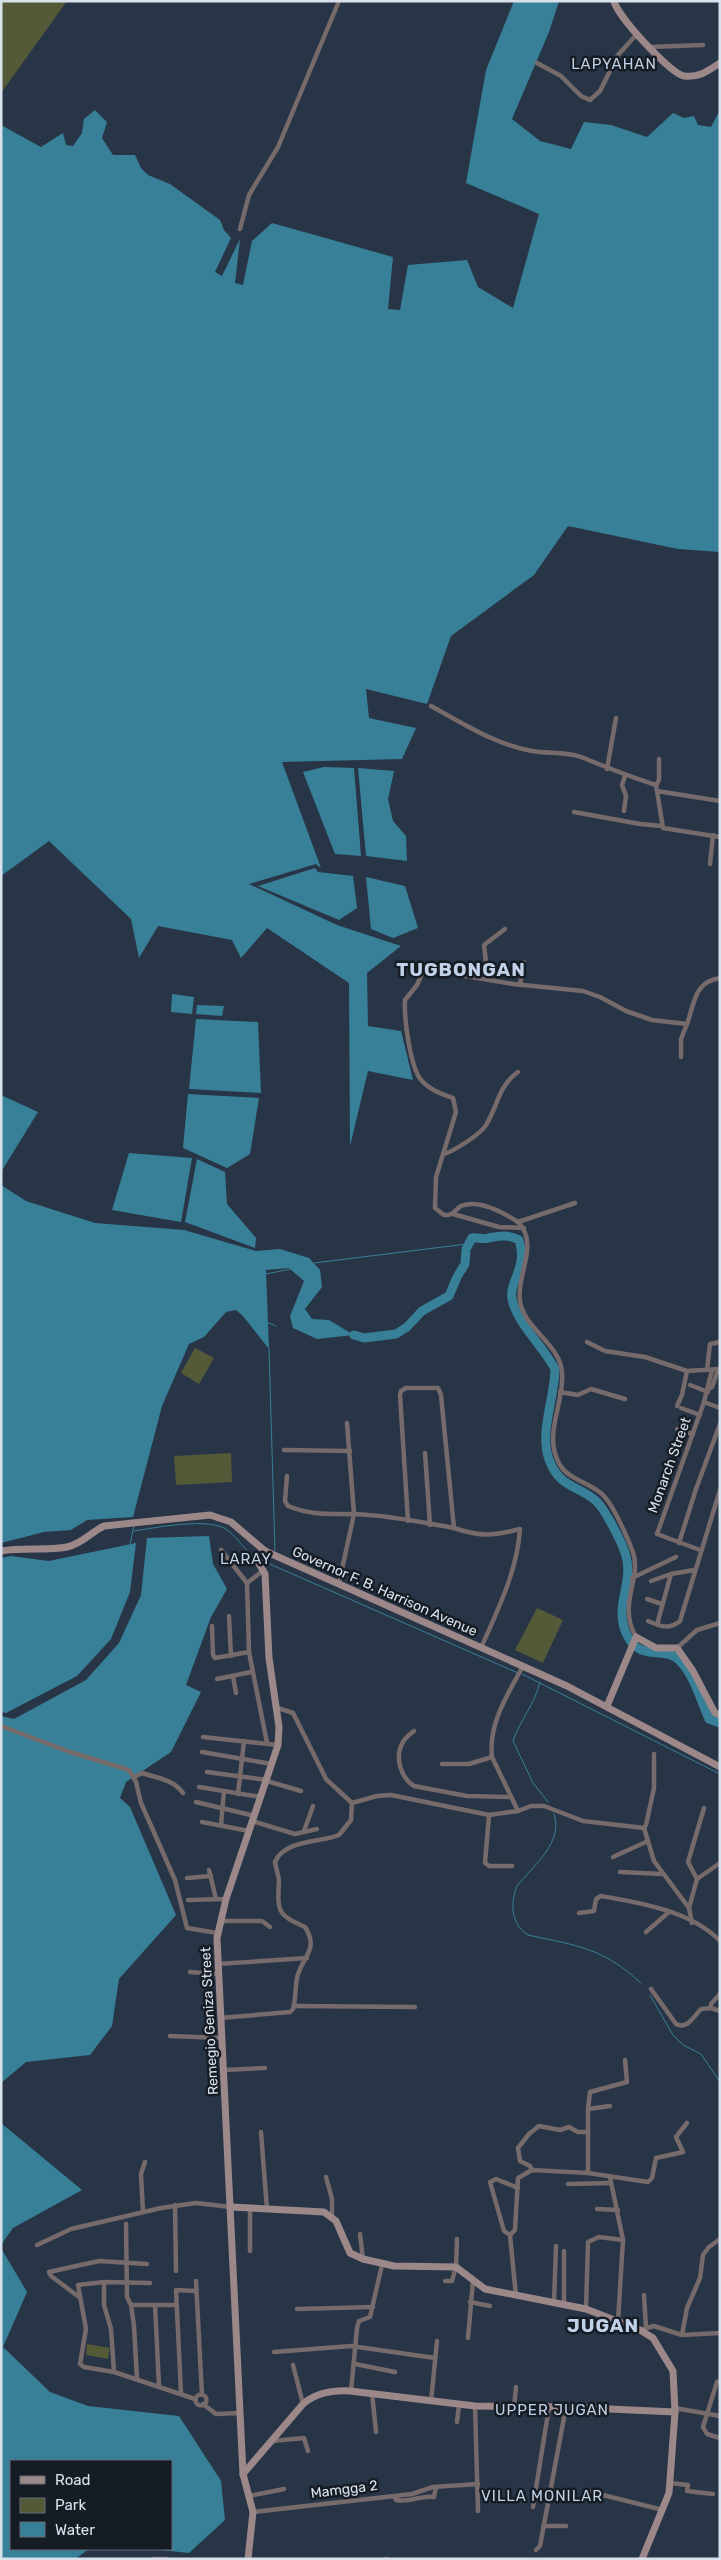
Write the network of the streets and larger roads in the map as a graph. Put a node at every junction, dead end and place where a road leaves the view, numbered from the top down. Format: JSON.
{"nodes":[{"id":1,"x":339,"y":1,"type":"edge"},
{"id":2,"x":614,"y":1,"type":"edge"},
{"id":3,"x":636,"y":34,"type":"junction"},
{"id":4,"x":703,"y":45,"type":"dead end"},
{"id":5,"x":650,"y":47,"type":"junction"},
{"id":6,"x":537,"y":62,"type":"dead end"},
{"id":7,"x":720,"y":64,"type":"edge"},
{"id":8,"x":240,"y":229,"type":"dead end"},
{"id":9,"x":431,"y":706,"type":"dead end"},
{"id":10,"x":616,"y":718,"type":"dead end"},
{"id":11,"x":659,"y":758,"type":"dead end"},
{"id":12,"x":607,"y":769,"type":"junction"},
{"id":13,"x":625,"y":776,"type":"junction"},
{"id":14,"x":656,"y":785,"type":"junction"},
{"id":15,"x":657,"y":791,"type":"junction"},
{"id":16,"x":720,"y":801,"type":"edge"},
{"id":17,"x":624,"y":811,"type":"dead end"},
{"id":18,"x":574,"y":812,"type":"dead end"},
{"id":19,"x":662,"y":826,"type":"junction"},
{"id":20,"x":714,"y":835,"type":"junction"},
{"id":21,"x":720,"y":837,"type":"edge"},
{"id":22,"x":710,"y":864,"type":"dead end"},
{"id":23,"x":505,"y":929,"type":"dead end"},
{"id":24,"x":524,"y":962,"type":"dead end"},
{"id":25,"x":720,"y":978,"type":"edge"},
{"id":26,"x":488,"y":980,"type":"junction"},
{"id":27,"x":520,"y":985,"type":"junction"},
{"id":28,"x":687,"y":1024,"type":"junction"},
{"id":29,"x":681,"y":1057,"type":"dead end"},
{"id":30,"x":518,"y":1072,"type":"dead end"},
{"id":31,"x":444,"y":1154,"type":"junction"},
{"id":32,"x":575,"y":1203,"type":"dead end"},
{"id":33,"x":453,"y":1214,"type":"junction"},
{"id":34,"x":518,"y":1222,"type":"junction"},
{"id":35,"x":524,"y":1228,"type":"junction"},
{"id":36,"x":587,"y":1342,"type":"dead end"},
{"id":37,"x":720,"y":1342,"type":"edge"},
{"id":38,"x":709,"y":1370,"type":"junction"},
{"id":39,"x":719,"y":1370,"type":"edge"},
{"id":40,"x":687,"y":1371,"type":"junction"},
{"id":41,"x":690,"y":1385,"type":"dead end"},
{"id":42,"x":708,"y":1391,"type":"junction"},
{"id":43,"x":560,"y":1392,"type":"junction"},
{"id":44,"x":625,"y":1399,"type":"dead end"},
{"id":45,"x":704,"y":1402,"type":"junction"},
{"id":46,"x":720,"y":1408,"type":"edge"},
{"id":47,"x":700,"y":1415,"type":"junction"},
{"id":48,"x":347,"y":1423,"type":"dead end"},
{"id":49,"x":720,"y":1424,"type":"edge"},
{"id":50,"x":677,"y":1429,"type":"dead end"},
{"id":51,"x":693,"y":1434,"type":"junction"},
{"id":52,"x":284,"y":1450,"type":"dead end"},
{"id":53,"x":350,"y":1451,"type":"junction"},
{"id":54,"x":425,"y":1453,"type":"dead end"},
{"id":55,"x":288,"y":1476,"type":"dead end"},
{"id":56,"x":720,"y":1490,"type":"edge"},
{"id":57,"x":354,"y":1514,"type":"junction"},
{"id":58,"x":408,"y":1521,"type":"junction"},
{"id":59,"x":430,"y":1525,"type":"junction"},
{"id":60,"x":454,"y":1528,"type":"junction"},
{"id":61,"x":679,"y":1543,"type":"junction"},
{"id":62,"x":221,"y":1550,"type":"dead end"},
{"id":63,"x":700,"y":1550,"type":"junction"},
{"id":64,"x":1,"y":1551,"type":"edge"},
{"id":65,"x":262,"y":1556,"type":"junction"},
{"id":66,"x":676,"y":1557,"type":"dead end"},
{"id":67,"x":264,"y":1570,"type":"junction"},
{"id":68,"x":694,"y":1570,"type":"junction"},
{"id":69,"x":671,"y":1574,"type":"junction"},
{"id":70,"x":632,"y":1578,"type":"junction"},
{"id":71,"x":651,"y":1581,"type":"dead end"},
{"id":72,"x":247,"y":1583,"type":"junction"},
{"id":73,"x":339,"y":1583,"type":"junction"},
{"id":74,"x":647,"y":1599,"type":"dead end"},
{"id":75,"x":662,"y":1604,"type":"junction"},
{"id":76,"x":229,"y":1616,"type":"dead end"},
{"id":77,"x":648,"y":1621,"type":"dead end"},
{"id":78,"x":720,"y":1622,"type":"edge"},
{"id":79,"x":658,"y":1623,"type":"junction"},
{"id":80,"x":212,"y":1626,"type":"dead end"},
{"id":81,"x":634,"y":1641,"type":"junction"},
{"id":82,"x":481,"y":1648,"type":"junction"},
{"id":83,"x":677,"y":1648,"type":"junction"},
{"id":84,"x":249,"y":1652,"type":"junction"},
{"id":85,"x":231,"y":1656,"type":"junction"},
{"id":86,"x":520,"y":1671,"type":"junction"},
{"id":87,"x":251,"y":1672,"type":"junction"},
{"id":88,"x":233,"y":1676,"type":"junction"},
{"id":89,"x":217,"y":1678,"type":"dead end"},
{"id":90,"x":236,"y":1693,"type":"dead end"},
{"id":91,"x":607,"y":1706,"type":"junction"},
{"id":92,"x":275,"y":1707,"type":"junction"},
{"id":93,"x":720,"y":1715,"type":"edge"},
{"id":94,"x":1,"y":1726,"type":"edge"},
{"id":95,"x":414,"y":1730,"type":"dead end"},
{"id":96,"x":203,"y":1736,"type":"dead end"},
{"id":97,"x":244,"y":1741,"type":"junction"},
{"id":98,"x":267,"y":1743,"type":"junction"},
{"id":99,"x":278,"y":1745,"type":"junction"},
{"id":100,"x":202,"y":1752,"type":"dead end"},
{"id":101,"x":654,"y":1754,"type":"dead end"},
{"id":102,"x":492,"y":1757,"type":"junction"},
{"id":103,"x":242,"y":1758,"type":"junction"},
{"id":104,"x":273,"y":1764,"type":"junction"},
{"id":105,"x":442,"y":1764,"type":"dead end"},
{"id":106,"x":720,"y":1767,"type":"edge"},
{"id":107,"x":207,"y":1772,"type":"dead end"},
{"id":108,"x":240,"y":1776,"type":"junction"},
{"id":109,"x":134,"y":1777,"type":"junction"},
{"id":110,"x":267,"y":1781,"type":"junction"},
{"id":111,"x":200,"y":1787,"type":"dead end"},
{"id":112,"x":301,"y":1790,"type":"dead end"},
{"id":113,"x":224,"y":1791,"type":"junction"},
{"id":114,"x":182,"y":1793,"type":"dead end"},
{"id":115,"x":238,"y":1794,"type":"junction"},
{"id":116,"x":261,"y":1797,"type":"junction"},
{"id":117,"x":511,"y":1797,"type":"junction"},
{"id":118,"x":196,"y":1802,"type":"dead end"},
{"id":119,"x":352,"y":1804,"type":"junction"},
{"id":120,"x":313,"y":1806,"type":"dead end"},
{"id":121,"x":223,"y":1808,"type":"junction"},
{"id":122,"x":704,"y":1808,"type":"dead end"},
{"id":123,"x":518,"y":1811,"type":"junction"},
{"id":124,"x":489,"y":1815,"type":"junction"},
{"id":125,"x":254,"y":1819,"type":"junction"},
{"id":126,"x":202,"y":1822,"type":"dead end"},
{"id":127,"x":220,"y":1825,"type":"junction"},
{"id":128,"x":644,"y":1828,"type":"junction"},
{"id":129,"x":318,"y":1829,"type":"dead end"},
{"id":130,"x":249,"y":1831,"type":"junction"},
{"id":131,"x":304,"y":1831,"type":"junction"},
{"id":132,"x":648,"y":1841,"type":"junction"},
{"id":133,"x":612,"y":1857,"type":"dead end"},
{"id":134,"x":720,"y":1864,"type":"edge"},
{"id":135,"x":512,"y":1866,"type":"dead end"},
{"id":136,"x":209,"y":1870,"type":"dead end"},
{"id":137,"x":620,"y":1872,"type":"dead end"},
{"id":138,"x":662,"y":1874,"type":"junction"},
{"id":139,"x":211,"y":1876,"type":"junction"},
{"id":140,"x":187,"y":1878,"type":"dead end"},
{"id":141,"x":697,"y":1879,"type":"junction"},
{"id":142,"x":216,"y":1899,"type":"junction"},
{"id":143,"x":226,"y":1899,"type":"junction"},
{"id":144,"x":188,"y":1900,"type":"dead end"},
{"id":145,"x":689,"y":1908,"type":"junction"},
{"id":146,"x":669,"y":1912,"type":"junction"},
{"id":147,"x":579,"y":1913,"type":"dead end"},
{"id":148,"x":219,"y":1922,"type":"junction"},
{"id":149,"x":692,"y":1923,"type":"junction"},
{"id":150,"x":270,"y":1927,"type":"dead end"},
{"id":151,"x":646,"y":1932,"type":"dead end"},
{"id":152,"x":217,"y":1933,"type":"junction"},
{"id":153,"x":720,"y":1941,"type":"edge"},
{"id":154,"x":307,"y":1958,"type":"junction"},
{"id":155,"x":217,"y":1964,"type":"junction"},
{"id":156,"x":190,"y":1972,"type":"dead end"},
{"id":157,"x":218,"y":1974,"type":"junction"},
{"id":158,"x":651,"y":1989,"type":"dead end"},
{"id":159,"x":720,"y":1994,"type":"edge"},
{"id":160,"x":294,"y":2006,"type":"junction"},
{"id":161,"x":415,"y":2007,"type":"dead end"},
{"id":162,"x":711,"y":2008,"type":"junction"},
{"id":163,"x":720,"y":2011,"type":"edge"},
{"id":164,"x":219,"y":2018,"type":"junction"},
{"id":165,"x":170,"y":2036,"type":"dead end"},
{"id":166,"x":221,"y":2038,"type":"junction"},
{"id":167,"x":625,"y":2060,"type":"dead end"},
{"id":168,"x":265,"y":2068,"type":"dead end"},
{"id":169,"x":224,"y":2070,"type":"junction"},
{"id":170,"x":610,"y":2106,"type":"dead end"},
{"id":171,"x":588,"y":2109,"type":"junction"},
{"id":172,"x":687,"y":2123,"type":"dead end"},
{"id":173,"x":261,"y":2132,"type":"dead end"},
{"id":174,"x":587,"y":2132,"type":"junction"},
{"id":175,"x":145,"y":2162,"type":"dead end"},
{"id":176,"x":532,"y":2170,"type":"junction"},
{"id":177,"x":588,"y":2173,"type":"junction"},
{"id":178,"x":326,"y":2176,"type":"dead end"},
{"id":179,"x":611,"y":2180,"type":"junction"},
{"id":180,"x":568,"y":2184,"type":"dead end"},
{"id":181,"x":518,"y":2188,"type":"junction"},
{"id":182,"x":175,"y":2206,"type":"junction"},
{"id":183,"x":230,"y":2207,"type":"junction"},
{"id":184,"x":250,"y":2209,"type":"junction"},
{"id":185,"x":266,"y":2209,"type":"junction"},
{"id":186,"x":597,"y":2209,"type":"dead end"},
{"id":187,"x":618,"y":2210,"type":"junction"},
{"id":188,"x":143,"y":2212,"type":"junction"},
{"id":189,"x":332,"y":2216,"type":"junction"},
{"id":190,"x":126,"y":2224,"type":"dead end"},
{"id":191,"x":360,"y":2234,"type":"dead end"},
{"id":192,"x":510,"y":2236,"type":"junction"},
{"id":193,"x":457,"y":2239,"type":"dead end"},
{"id":194,"x":720,"y":2239,"type":"edge"},
{"id":195,"x":623,"y":2240,"type":"junction"},
{"id":196,"x":37,"y":2245,"type":"dead end"},
{"id":197,"x":556,"y":2246,"type":"dead end"},
{"id":198,"x":250,"y":2251,"type":"dead end"},
{"id":199,"x":564,"y":2251,"type":"dead end"},
{"id":200,"x":363,"y":2260,"type":"junction"},
{"id":201,"x":126,"y":2264,"type":"junction"},
{"id":202,"x":147,"y":2264,"type":"dead end"},
{"id":203,"x":382,"y":2265,"type":"junction"},
{"id":204,"x":456,"y":2268,"type":"junction"},
{"id":205,"x":176,"y":2271,"type":"dead end"},
{"id":206,"x":196,"y":2281,"type":"dead end"},
{"id":207,"x":445,"y":2281,"type":"dead end"},
{"id":208,"x":473,"y":2281,"type":"junction"},
{"id":209,"x":104,"y":2282,"type":"junction"},
{"id":210,"x":150,"y":2283,"type":"dead end"},
{"id":211,"x":126,"y":2284,"type":"junction"},
{"id":212,"x":78,"y":2285,"type":"junction"},
{"id":213,"x":66,"y":2287,"type":"junction"},
{"id":214,"x":196,"y":2290,"type":"junction"},
{"id":215,"x":644,"y":2295,"type":"dead end"},
{"id":216,"x":516,"y":2296,"type":"junction"},
{"id":217,"x":79,"y":2297,"type":"junction"},
{"id":218,"x":554,"y":2301,"type":"junction"},
{"id":219,"x":470,"y":2302,"type":"junction"},
{"id":220,"x":564,"y":2303,"type":"junction"},
{"id":221,"x":155,"y":2305,"type":"junction"},
{"id":222,"x":176,"y":2305,"type":"junction"},
{"id":223,"x":131,"y":2306,"type":"junction"},
{"id":224,"x":490,"y":2306,"type":"dead end"},
{"id":225,"x":373,"y":2307,"type":"junction"},
{"id":226,"x":297,"y":2309,"type":"dead end"},
{"id":227,"x":586,"y":2309,"type":"junction"},
{"id":228,"x":618,"y":2321,"type":"junction"},
{"id":229,"x":643,"y":2329,"type":"junction"},
{"id":230,"x":720,"y":2333,"type":"edge"},
{"id":231,"x":682,"y":2335,"type":"junction"},
{"id":232,"x":468,"y":2338,"type":"dead end"},
{"id":233,"x":437,"y":2341,"type":"dead end"},
{"id":234,"x":357,"y":2346,"type":"junction"},
{"id":235,"x":274,"y":2352,"type":"dead end"},
{"id":236,"x":435,"y":2358,"type":"junction"},
{"id":237,"x":355,"y":2364,"type":"junction"},
{"id":238,"x":293,"y":2365,"type":"dead end"},
{"id":239,"x":114,"y":2372,"type":"junction"},
{"id":240,"x":395,"y":2372,"type":"dead end"},
{"id":241,"x":137,"y":2379,"type":"junction"},
{"id":242,"x":720,"y":2380,"type":"edge"},
{"id":243,"x":159,"y":2386,"type":"junction"},
{"id":244,"x":516,"y":2387,"type":"dead end"},
{"id":245,"x":351,"y":2391,"type":"junction"},
{"id":246,"x":181,"y":2393,"type":"junction"},
{"id":247,"x":372,"y":2393,"type":"junction"},
{"id":248,"x":202,"y":2394,"type":"junction"},
{"id":249,"x":713,"y":2394,"type":"junction"},
{"id":250,"x":720,"y":2395,"type":"edge"},
{"id":251,"x":195,"y":2399,"type":"junction"},
{"id":252,"x":431,"y":2402,"type":"junction"},
{"id":253,"x":203,"y":2404,"type":"junction"},
{"id":254,"x":303,"y":2404,"type":"junction"},
{"id":255,"x":459,"y":2405,"type":"junction"},
{"id":256,"x":475,"y":2406,"type":"junction"},
{"id":257,"x":514,"y":2407,"type":"junction"},
{"id":258,"x":549,"y":2407,"type":"junction"},
{"id":259,"x":566,"y":2407,"type":"junction"},
{"id":260,"x":675,"y":2410,"type":"junction"},
{"id":261,"x":706,"y":2412,"type":"junction"},
{"id":262,"x":240,"y":2413,"type":"junction"},
{"id":263,"x":720,"y":2416,"type":"edge"},
{"id":264,"x":457,"y":2422,"type":"dead end"},
{"id":265,"x":376,"y":2432,"type":"dead end"},
{"id":266,"x":720,"y":2438,"type":"edge"},
{"id":267,"x":272,"y":2441,"type":"junction"},
{"id":268,"x":308,"y":2451,"type":"dead end"},
{"id":269,"x":243,"y":2474,"type":"junction"},
{"id":270,"x":670,"y":2483,"type":"junction"},
{"id":271,"x":478,"y":2484,"type":"junction"},
{"id":272,"x":436,"y":2487,"type":"junction"},
{"id":273,"x":284,"y":2490,"type":"dead end"},
{"id":274,"x":591,"y":2492,"type":"dead end"},
{"id":275,"x":712,"y":2494,"type":"dead end"},
{"id":276,"x":249,"y":2496,"type":"junction"},
{"id":277,"x":394,"y":2496,"type":"junction"},
{"id":278,"x":533,"y":2507,"type":"dead end"},
{"id":279,"x":663,"y":2510,"type":"junction"},
{"id":280,"x":478,"y":2511,"type":"dead end"},
{"id":281,"x":253,"y":2512,"type":"junction"},
{"id":282,"x":543,"y":2526,"type":"junction"},
{"id":283,"x":566,"y":2526,"type":"dead end"},
{"id":284,"x":536,"y":2550,"type":"dead end"},
{"id":285,"x":154,"y":2559,"type":"edge"},
{"id":286,"x":167,"y":2559,"type":"edge"},
{"id":287,"x":248,"y":2559,"type":"edge"},
{"id":288,"x":642,"y":2559,"type":"edge"}],
"edges":[{"from":1,"to":8,"type":"street"},
{"from":2,"to":3,"type":"street"},
{"from":3,"to":5,"type":"street"},
{"from":3,"to":6,"type":"street"},
{"from":4,"to":5,"type":"street"},
{"from":5,"to":7,"type":"street"},
{"from":9,"to":12,"type":"street"},
{"from":10,"to":12,"type":"street"},
{"from":11,"to":14,"type":"street"},
{"from":12,"to":13,"type":"street"},
{"from":13,"to":14,"type":"street"},
{"from":13,"to":17,"type":"street"},
{"from":14,"to":15,"type":"street"},
{"from":15,"to":16,"type":"street"},
{"from":15,"to":19,"type":"street"},
{"from":18,"to":19,"type":"street"},
{"from":19,"to":20,"type":"street"},
{"from":20,"to":21,"type":"street"},
{"from":20,"to":22,"type":"street"},
{"from":23,"to":26,"type":"street"},
{"from":24,"to":27,"type":"street"},
{"from":25,"to":28,"type":"street"},
{"from":26,"to":27,"type":"street"},
{"from":26,"to":31,"type":"street"},
{"from":27,"to":28,"type":"street"},
{"from":28,"to":29,"type":"street"},
{"from":30,"to":31,"type":"street"},
{"from":31,"to":33,"type":"street"},
{"from":32,"to":34,"type":"street"},
{"from":33,"to":34,"type":"street"},
{"from":33,"to":35,"type":"street"},
{"from":34,"to":35,"type":"street"},
{"from":35,"to":43,"type":"street"},
{"from":36,"to":40,"type":"street"},
{"from":37,"to":38,"type":"street","name":"Monarch Street"},
{"from":38,"to":39,"type":"street"},
{"from":38,"to":40,"type":"street"},
{"from":38,"to":42,"type":"street","name":"Monarch Street"},
{"from":39,"to":42,"type":"street","name":"Monarch Street"},
{"from":40,"to":47,"type":"street"},
{"from":41,"to":42,"type":"street"},
{"from":42,"to":45,"type":"street","name":"Monarch Street"},
{"from":43,"to":44,"type":"street"},
{"from":43,"to":70,"type":"street"},
{"from":45,"to":46,"type":"street"},
{"from":45,"to":47,"type":"street","name":"Monarch Street"},
{"from":47,"to":51,"type":"street","name":"Monarch Street"},
{"from":48,"to":53,"type":"street"},
{"from":49,"to":61,"type":"street"},
{"from":50,"to":51,"type":"street"},
{"from":51,"to":61,"type":"street","name":"Monarch Street"},
{"from":52,"to":53,"type":"street"},
{"from":53,"to":57,"type":"street"},
{"from":54,"to":59,"type":"street"},
{"from":55,"to":57,"type":"street"},
{"from":56,"to":63,"type":"street"},
{"from":57,"to":58,"type":"street"},
{"from":57,"to":73,"type":"street"},
{"from":58,"to":59,"type":"street"},
{"from":58,"to":60,"type":"street"},
{"from":59,"to":60,"type":"street"},
{"from":60,"to":82,"type":"street"},
{"from":61,"to":63,"type":"street","name":"Monarch Street"},
{"from":62,"to":72,"type":"street"},
{"from":63,"to":68,"type":"street"},
{"from":64,"to":65,"type":"street","name":"Governor F. B. Harrison Avenue"},
{"from":65,"to":67,"type":"street"},
{"from":65,"to":73,"type":"street","name":"Governor F. B. Harrison Avenue"},
{"from":66,"to":70,"type":"street"},
{"from":67,"to":72,"type":"street"},
{"from":67,"to":92,"type":"street","name":"Remegio Geniza Street"},
{"from":68,"to":69,"type":"street"},
{"from":68,"to":79,"type":"street"},
{"from":69,"to":71,"type":"street"},
{"from":69,"to":75,"type":"street"},
{"from":70,"to":81,"type":"street"},
{"from":72,"to":84,"type":"street"},
{"from":73,"to":82,"type":"street","name":"Governor F. B. Harrison Avenue"},
{"from":74,"to":75,"type":"street"},
{"from":75,"to":79,"type":"street"},
{"from":76,"to":85,"type":"street"},
{"from":77,"to":79,"type":"street"},
{"from":78,"to":83,"type":"street"},
{"from":80,"to":85,"type":"street"},
{"from":81,"to":83,"type":"street"},
{"from":81,"to":91,"type":"street"},
{"from":82,"to":86,"type":"street","name":"Governor F. B. Harrison Avenue"},
{"from":83,"to":93,"type":"street"},
{"from":84,"to":85,"type":"street"},
{"from":84,"to":87,"type":"street"},
{"from":86,"to":91,"type":"street","name":"Governor F. B. Harrison Avenue"},
{"from":86,"to":102,"type":"street"},
{"from":87,"to":88,"type":"street"},
{"from":87,"to":98,"type":"street"},
{"from":88,"to":89,"type":"street"},
{"from":88,"to":90,"type":"street"},
{"from":91,"to":106,"type":"street","name":"Governor F. B. Harrison Avenue"},
{"from":92,"to":99,"type":"street","name":"Remegio Geniza Street"},
{"from":92,"to":119,"type":"street"},
{"from":94,"to":109,"type":"street"},
{"from":95,"to":117,"type":"street"},
{"from":96,"to":97,"type":"street"},
{"from":97,"to":98,"type":"street"},
{"from":97,"to":103,"type":"street"},
{"from":98,"to":99,"type":"street"},
{"from":99,"to":104,"type":"street","name":"Remegio Geniza Street"},
{"from":100,"to":103,"type":"street"},
{"from":101,"to":128,"type":"street"},
{"from":102,"to":105,"type":"street"},
{"from":102,"to":117,"type":"street"},
{"from":103,"to":104,"type":"street"},
{"from":103,"to":108,"type":"street"},
{"from":104,"to":110,"type":"street","name":"Remegio Geniza Street"},
{"from":107,"to":108,"type":"street"},
{"from":108,"to":110,"type":"street"},
{"from":108,"to":115,"type":"street"},
{"from":109,"to":114,"type":"street"},
{"from":109,"to":152,"type":"street"},
{"from":110,"to":112,"type":"street"},
{"from":110,"to":116,"type":"street","name":"Remegio Geniza Street"},
{"from":111,"to":113,"type":"street"},
{"from":113,"to":115,"type":"street"},
{"from":113,"to":121,"type":"street"},
{"from":115,"to":116,"type":"street"},
{"from":116,"to":125,"type":"street","name":"Remegio Geniza Street"},
{"from":117,"to":123,"type":"street"},
{"from":118,"to":121,"type":"street"},
{"from":119,"to":124,"type":"street"},
{"from":119,"to":154,"type":"street"},
{"from":120,"to":131,"type":"street"},
{"from":121,"to":125,"type":"street"},
{"from":121,"to":127,"type":"street"},
{"from":122,"to":141,"type":"street"},
{"from":123,"to":124,"type":"street"},
{"from":123,"to":128,"type":"street"},
{"from":124,"to":135,"type":"street"},
{"from":125,"to":130,"type":"street","name":"Remegio Geniza Street"},
{"from":125,"to":131,"type":"street"},
{"from":126,"to":127,"type":"street"},
{"from":127,"to":130,"type":"street"},
{"from":128,"to":132,"type":"street"},
{"from":129,"to":131,"type":"street"},
{"from":130,"to":143,"type":"street","name":"Remegio Geniza Street"},
{"from":132,"to":133,"type":"street"},
{"from":132,"to":138,"type":"street"},
{"from":134,"to":141,"type":"street"},
{"from":136,"to":139,"type":"street"},
{"from":137,"to":138,"type":"street"},
{"from":138,"to":145,"type":"street"},
{"from":139,"to":140,"type":"street"},
{"from":139,"to":142,"type":"street"},
{"from":141,"to":145,"type":"street"},
{"from":142,"to":143,"type":"street"},
{"from":142,"to":144,"type":"street"},
{"from":143,"to":148,"type":"street","name":"Remegio Geniza Street"},
{"from":145,"to":149,"type":"street"},
{"from":146,"to":147,"type":"street"},
{"from":146,"to":149,"type":"street"},
{"from":146,"to":151,"type":"street"},
{"from":148,"to":150,"type":"street"},
{"from":148,"to":152,"type":"street","name":"Remegio Geniza Street"},
{"from":149,"to":153,"type":"street"},
{"from":152,"to":155,"type":"street","name":"Remegio Geniza Street"},
{"from":154,"to":155,"type":"street"},
{"from":154,"to":160,"type":"street"},
{"from":155,"to":157,"type":"street","name":"Remegio Geniza Street"},
{"from":156,"to":157,"type":"street"},
{"from":157,"to":164,"type":"street","name":"Remegio Geniza Street"},
{"from":158,"to":162,"type":"street"},
{"from":159,"to":162,"type":"street"},
{"from":160,"to":161,"type":"street"},
{"from":160,"to":164,"type":"street"},
{"from":162,"to":163,"type":"street"},
{"from":164,"to":166,"type":"street","name":"Remegio Geniza Street"},
{"from":165,"to":166,"type":"street"},
{"from":166,"to":169,"type":"street","name":"Remegio Geniza Street"},
{"from":167,"to":171,"type":"street"},
{"from":168,"to":169,"type":"street"},
{"from":169,"to":183,"type":"street","name":"Remegio Geniza Street"},
{"from":170,"to":171,"type":"street"},
{"from":171,"to":174,"type":"street"},
{"from":172,"to":179,"type":"street"},
{"from":173,"to":185,"type":"street"},
{"from":174,"to":176,"type":"street"},
{"from":174,"to":177,"type":"street"},
{"from":175,"to":188,"type":"street"},
{"from":176,"to":177,"type":"street"},
{"from":176,"to":181,"type":"street"},
{"from":177,"to":179,"type":"street"},
{"from":178,"to":189,"type":"street"},
{"from":179,"to":180,"type":"street"},
{"from":179,"to":187,"type":"street"},
{"from":181,"to":192,"type":"street"},
{"from":181,"to":192,"type":"street"},
{"from":182,"to":183,"type":"street"},
{"from":182,"to":188,"type":"street"},
{"from":182,"to":205,"type":"street"},
{"from":183,"to":184,"type":"street"},
{"from":183,"to":262,"type":"street","name":"Remegio Geniza Street"},
{"from":184,"to":185,"type":"street"},
{"from":184,"to":198,"type":"street"},
{"from":185,"to":189,"type":"street"},
{"from":186,"to":187,"type":"street"},
{"from":187,"to":195,"type":"street"},
{"from":188,"to":196,"type":"street"},
{"from":189,"to":200,"type":"street"},
{"from":190,"to":201,"type":"street"},
{"from":191,"to":200,"type":"street"},
{"from":192,"to":216,"type":"street"},
{"from":193,"to":204,"type":"street"},
{"from":194,"to":231,"type":"street"},
{"from":195,"to":227,"type":"street"},
{"from":195,"to":228,"type":"street"},
{"from":197,"to":218,"type":"street"},
{"from":199,"to":220,"type":"street"},
{"from":200,"to":203,"type":"street"},
{"from":201,"to":202,"type":"street"},
{"from":201,"to":211,"type":"street"},
{"from":201,"to":213,"type":"street"},
{"from":203,"to":204,"type":"street"},
{"from":203,"to":225,"type":"street"},
{"from":204,"to":207,"type":"street"},
{"from":204,"to":208,"type":"street"},
{"from":206,"to":214,"type":"street"},
{"from":208,"to":216,"type":"street"},
{"from":208,"to":219,"type":"street"},
{"from":209,"to":211,"type":"street"},
{"from":209,"to":212,"type":"street"},
{"from":209,"to":239,"type":"street"},
{"from":210,"to":211,"type":"street"},
{"from":211,"to":223,"type":"street"},
{"from":212,"to":213,"type":"street"},
{"from":212,"to":217,"type":"street"},
{"from":213,"to":217,"type":"street"},
{"from":214,"to":222,"type":"street"},
{"from":214,"to":248,"type":"street"},
{"from":215,"to":229,"type":"street"},
{"from":216,"to":218,"type":"street"},
{"from":217,"to":239,"type":"street"},
{"from":218,"to":220,"type":"street"},
{"from":219,"to":224,"type":"street"},
{"from":219,"to":232,"type":"street"},
{"from":220,"to":227,"type":"street"},
{"from":221,"to":222,"type":"street"},
{"from":221,"to":223,"type":"street"},
{"from":221,"to":243,"type":"street"},
{"from":222,"to":246,"type":"street"},
{"from":223,"to":241,"type":"street"},
{"from":225,"to":226,"type":"street"},
{"from":225,"to":234,"type":"street"},
{"from":227,"to":228,"type":"street"},
{"from":228,"to":229,"type":"street"},
{"from":229,"to":231,"type":"street"},
{"from":229,"to":260,"type":"street"},
{"from":230,"to":231,"type":"street"},
{"from":233,"to":236,"type":"street"},
{"from":234,"to":235,"type":"street"},
{"from":234,"to":236,"type":"street"},
{"from":234,"to":237,"type":"street"},
{"from":236,"to":252,"type":"street"},
{"from":237,"to":240,"type":"street"},
{"from":237,"to":245,"type":"street"},
{"from":238,"to":254,"type":"street"},
{"from":239,"to":241,"type":"street"},
{"from":241,"to":243,"type":"street"},
{"from":242,"to":249,"type":"street"},
{"from":243,"to":246,"type":"street"},
{"from":244,"to":257,"type":"street"},
{"from":245,"to":247,"type":"street"},
{"from":245,"to":254,"type":"street"},
{"from":246,"to":251,"type":"street"},
{"from":247,"to":252,"type":"street"},
{"from":247,"to":265,"type":"street"},
{"from":248,"to":251,"type":"street"},
{"from":248,"to":253,"type":"street"},
{"from":249,"to":250,"type":"street"},
{"from":249,"to":261,"type":"street"},
{"from":251,"to":253,"type":"street"},
{"from":252,"to":255,"type":"street"},
{"from":253,"to":262,"type":"street"},
{"from":254,"to":267,"type":"street"},
{"from":255,"to":256,"type":"street"},
{"from":255,"to":264,"type":"street"},
{"from":256,"to":257,"type":"street"},
{"from":256,"to":271,"type":"street"},
{"from":257,"to":258,"type":"street"},
{"from":258,"to":259,"type":"street"},
{"from":258,"to":278,"type":"street"},
{"from":259,"to":260,"type":"street"},
{"from":259,"to":282,"type":"street"},
{"from":260,"to":261,"type":"street"},
{"from":260,"to":270,"type":"street"},
{"from":261,"to":263,"type":"street"},
{"from":261,"to":266,"type":"street"},
{"from":262,"to":269,"type":"street","name":"Remegio Geniza Street"},
{"from":267,"to":268,"type":"street"},
{"from":267,"to":269,"type":"street"},
{"from":269,"to":276,"type":"street"},
{"from":270,"to":275,"type":"street"},
{"from":270,"to":279,"type":"street"},
{"from":271,"to":272,"type":"street","name":"Mamgga 2"},
{"from":271,"to":280,"type":"street"},
{"from":272,"to":277,"type":"street","name":"Mamgga 2"},
{"from":272,"to":277,"type":"street"},
{"from":273,"to":276,"type":"street"},
{"from":274,"to":279,"type":"street"},
{"from":276,"to":281,"type":"street"},
{"from":277,"to":281,"type":"street","name":"Mamgga 2"},
{"from":279,"to":288,"type":"street"},
{"from":281,"to":287,"type":"street"},
{"from":282,"to":283,"type":"street"},
{"from":282,"to":284,"type":"street"},
{"from":285,"to":286,"type":"street"}]}
